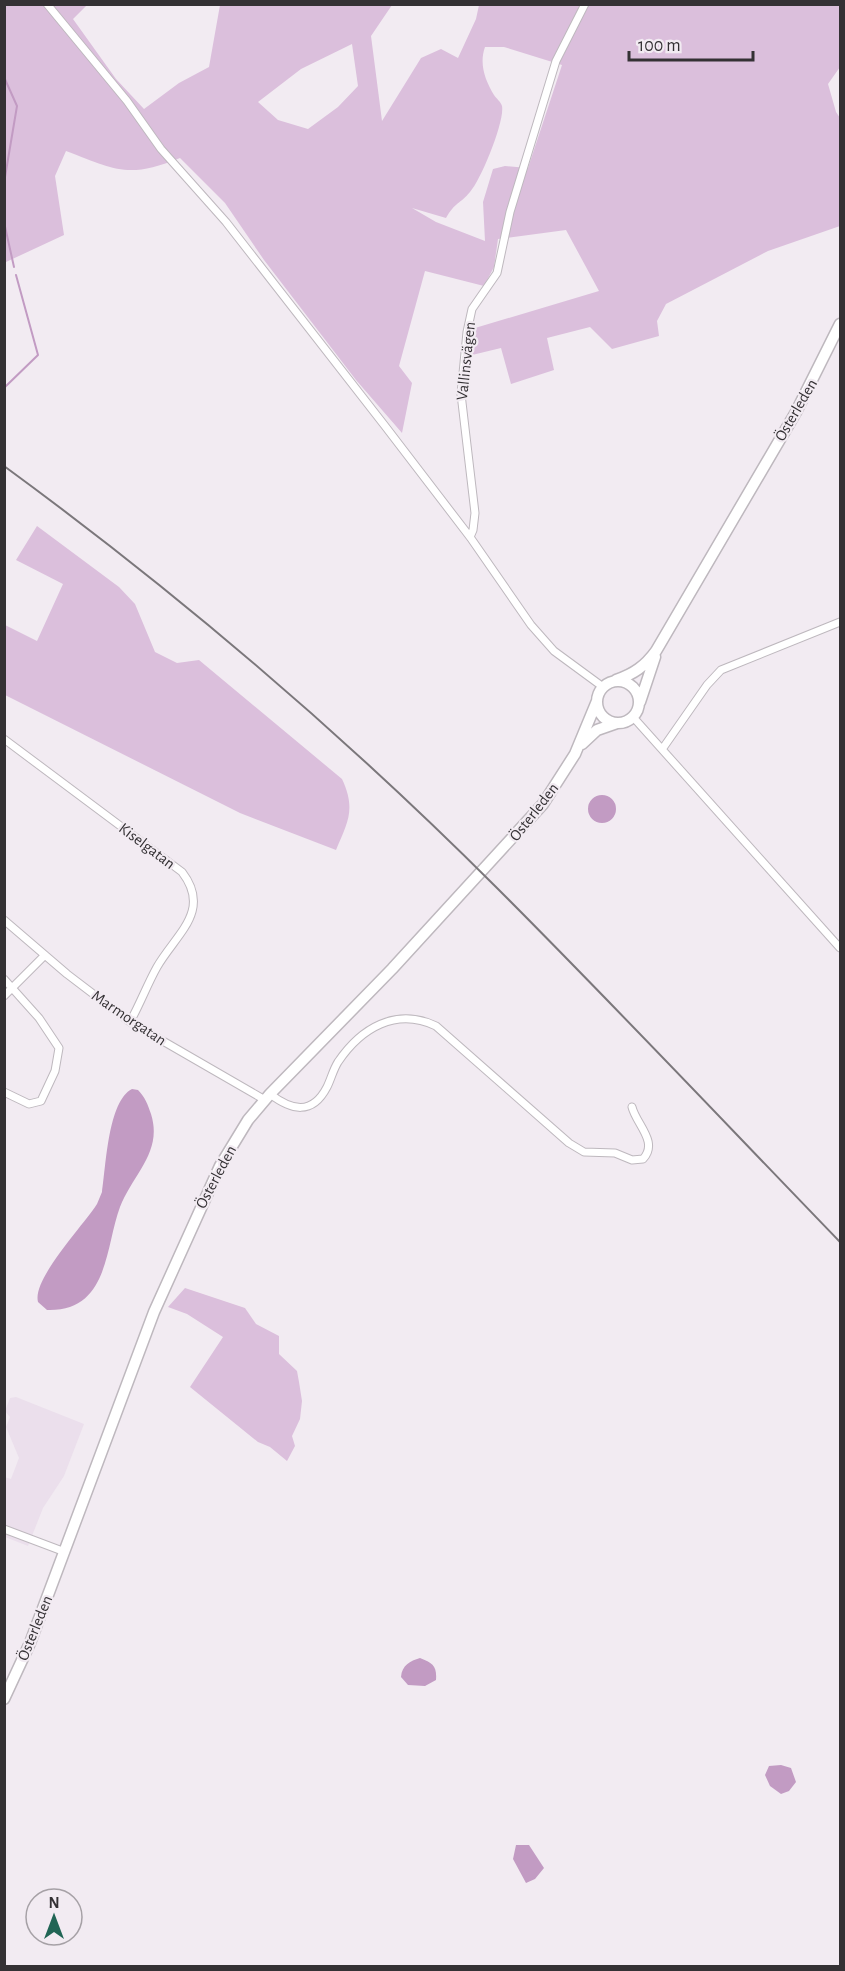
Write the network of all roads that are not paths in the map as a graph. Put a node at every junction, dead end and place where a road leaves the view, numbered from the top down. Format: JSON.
{"nodes":[{"id":1,"x":47,"y":4,"type":"edge"},
{"id":2,"x":585,"y":4,"type":"edge"},
{"id":3,"x":840,"y":324,"type":"edge"},
{"id":4,"x":470,"y":537,"type":"junction"},
{"id":5,"x":840,"y":622,"type":"edge"},
{"id":6,"x":657,"y":648,"type":"junction"},
{"id":7,"x":616,"y":680,"type":"junction"},
{"id":8,"x":603,"y":687,"type":"junction"},
{"id":9,"x":597,"y":701,"type":"junction"},
{"id":10,"x":639,"y":704,"type":"junction"},
{"id":11,"x":633,"y":717,"type":"junction"},
{"id":12,"x":618,"y":723,"type":"junction"},
{"id":13,"x":4,"y":739,"type":"edge"},
{"id":14,"x":578,"y":748,"type":"junction"},
{"id":15,"x":663,"y":748,"type":"junction"},
{"id":16,"x":4,"y":920,"type":"edge"},
{"id":17,"x":840,"y":948,"type":"edge"},
{"id":18,"x":45,"y":955,"type":"junction"},
{"id":19,"x":4,"y":979,"type":"edge"},
{"id":20,"x":13,"y":987,"type":"junction"},
{"id":21,"x":4,"y":996,"type":"edge"},
{"id":22,"x":130,"y":1022,"type":"junction"},
{"id":23,"x":4,"y":1092,"type":"edge"},
{"id":24,"x":267,"y":1097,"type":"junction"},
{"id":25,"x":632,"y":1107,"type":"dead end"},
{"id":26,"x":4,"y":1529,"type":"edge"},
{"id":27,"x":64,"y":1551,"type":"junction"},
{"id":28,"x":4,"y":1699,"type":"edge"}],
"edges":[{"from":1,"to":4,"type":"street"},
{"from":2,"to":4,"type":"street","name":"Vallinsvägen"},
{"from":3,"to":6,"type":"main road","name":"Österleden"},
{"from":4,"to":8,"type":"street"},
{"from":5,"to":15,"type":"street"},
{"from":6,"to":7,"type":"main road","name":"Österleden"},
{"from":6,"to":10,"type":"main road","name":"Österleden"},
{"from":7,"to":8,"type":"main road","name":"Österleden"},
{"from":7,"to":10,"type":"main road"},
{"from":8,"to":9,"type":"main road","name":"Österleden"},
{"from":9,"to":12,"type":"main road"},
{"from":9,"to":14,"type":"main road","name":"Österleden"},
{"from":10,"to":11,"type":"main road","name":"Österleden"},
{"from":11,"to":12,"type":"main road","name":"Österleden"},
{"from":11,"to":15,"type":"street"},
{"from":12,"to":14,"type":"main road","name":"Österleden"},
{"from":13,"to":22,"type":"street","name":"Kiselgatan"},
{"from":14,"to":24,"type":"main road","name":"Österleden"},
{"from":15,"to":17,"type":"street"},
{"from":16,"to":18,"type":"street","name":"Marmorgatan"},
{"from":18,"to":20,"type":"street"},
{"from":18,"to":22,"type":"street","name":"Marmorgatan"},
{"from":19,"to":20,"type":"street"},
{"from":20,"to":21,"type":"street"},
{"from":20,"to":23,"type":"street"},
{"from":22,"to":24,"type":"street","name":"Marmorgatan"},
{"from":24,"to":25,"type":"street","name":"Marmorgatan"},
{"from":24,"to":27,"type":"main road","name":"Österleden"},
{"from":26,"to":27,"type":"street"},
{"from":27,"to":28,"type":"main road","name":"Österleden"}]}
